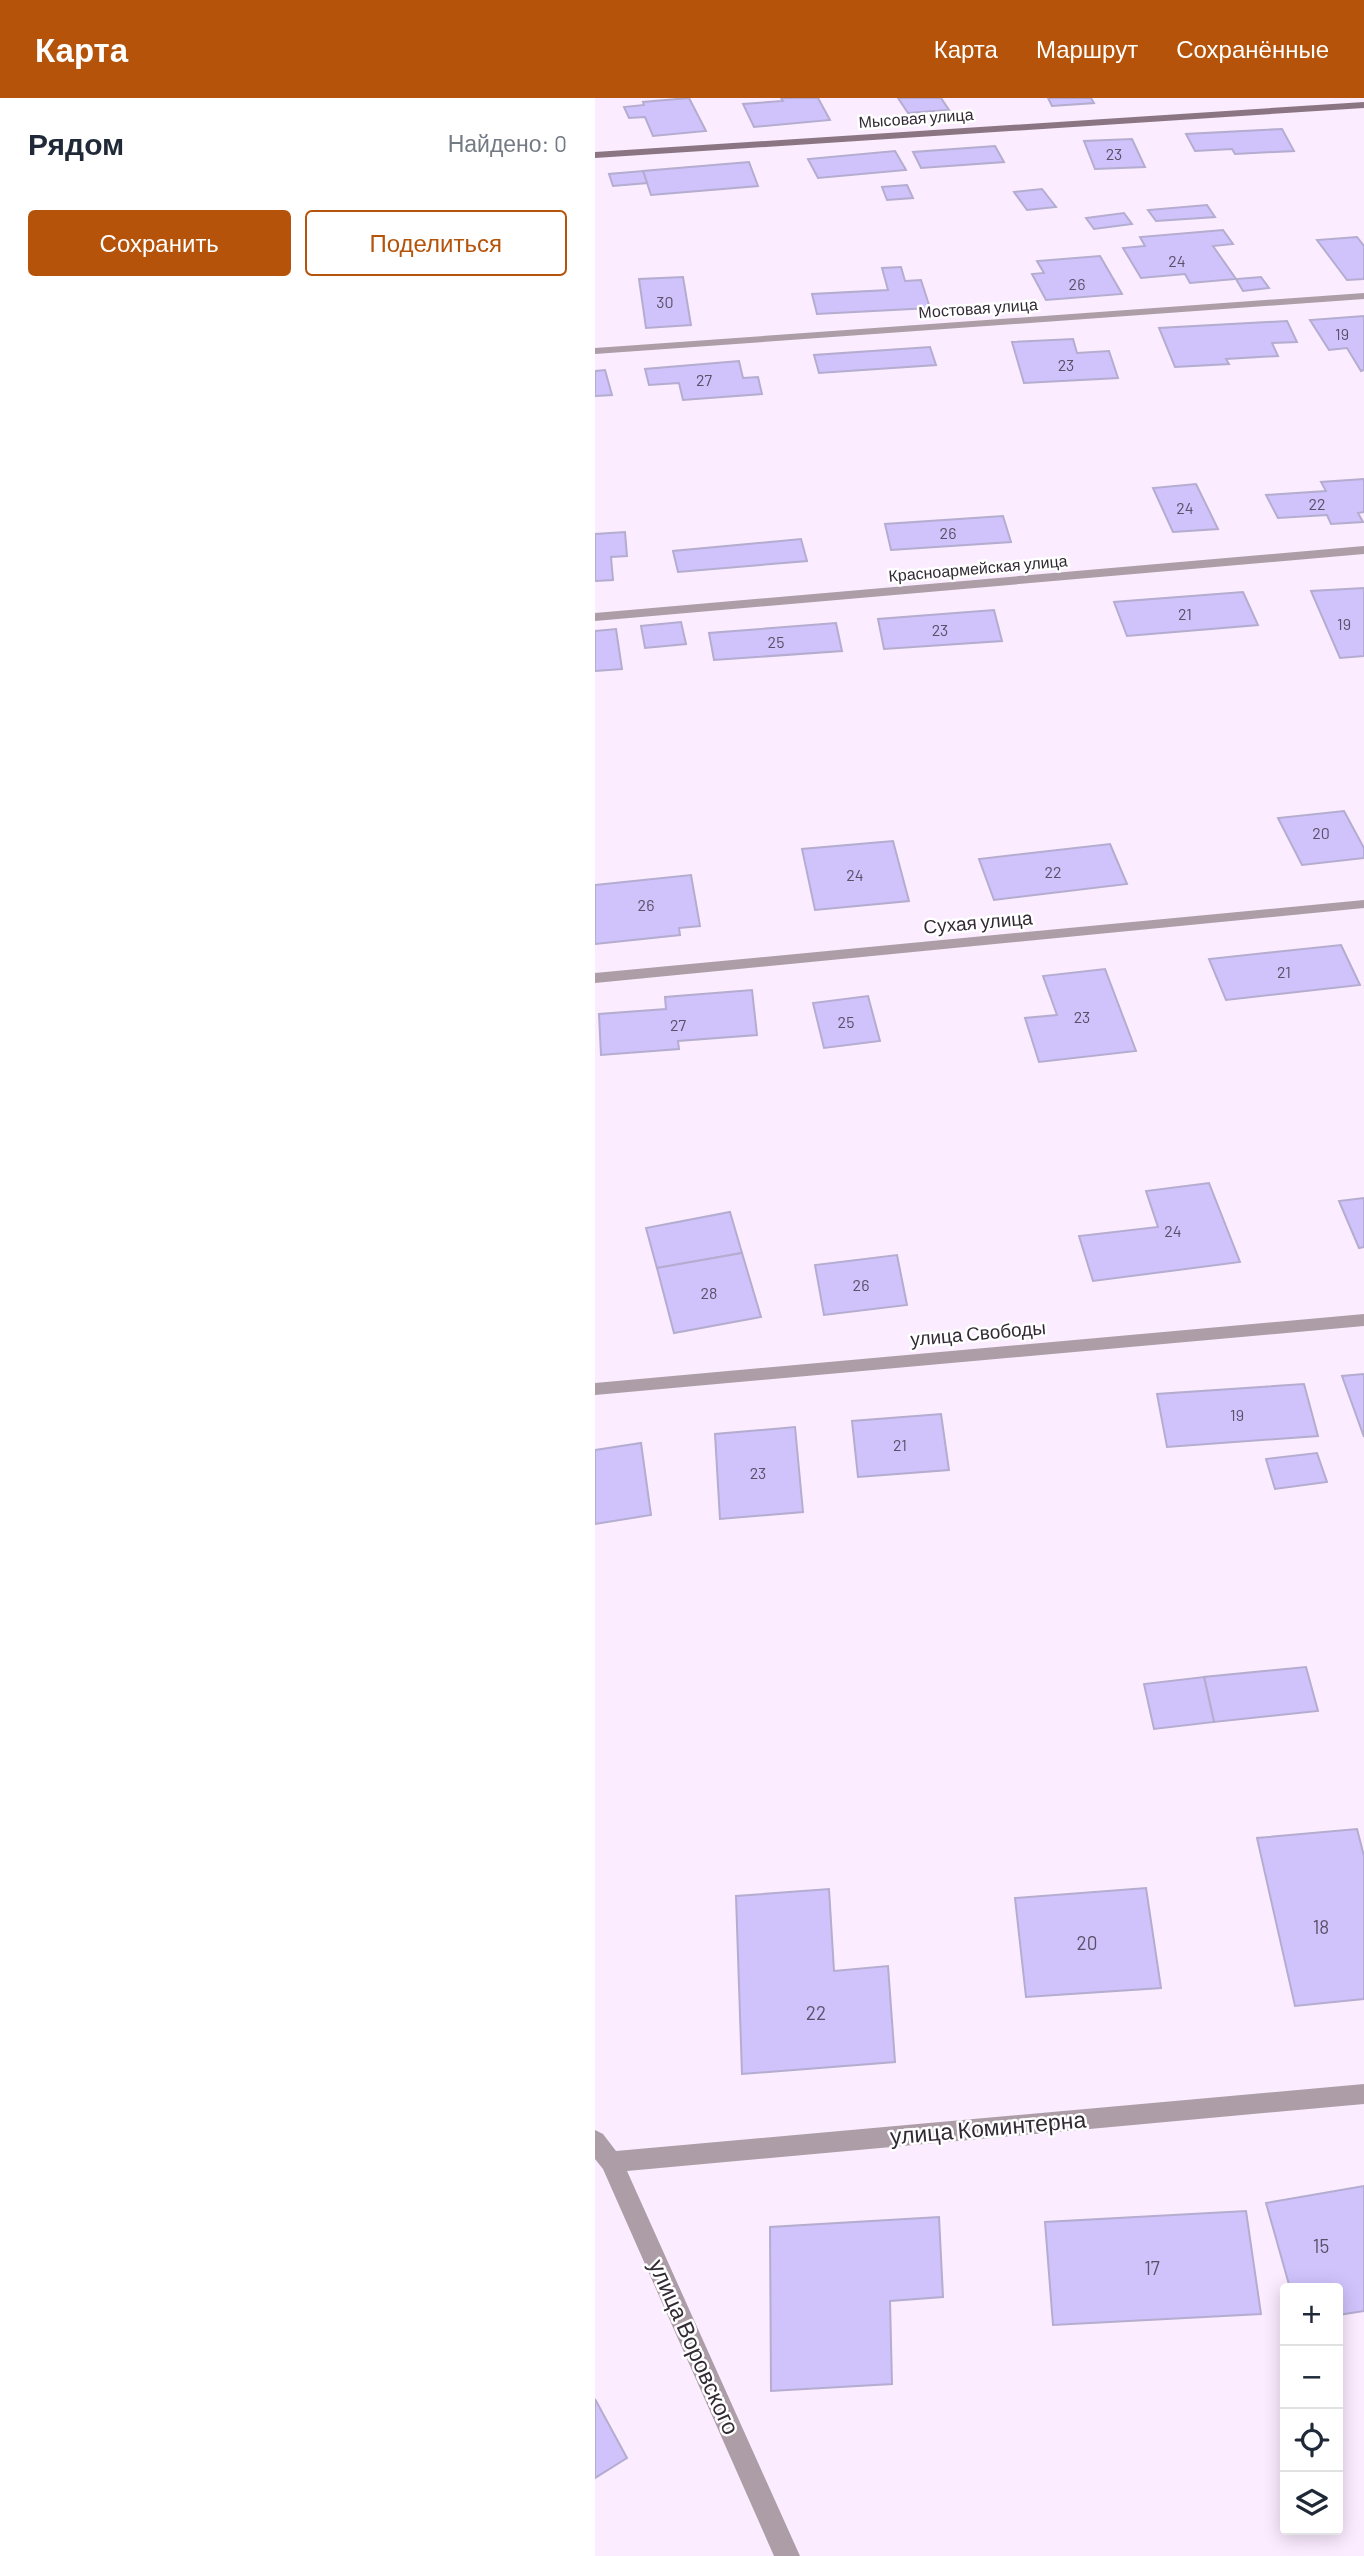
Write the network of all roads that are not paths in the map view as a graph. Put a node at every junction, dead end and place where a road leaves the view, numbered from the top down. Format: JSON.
{"nodes":[{"id":1,"x":1364,"y":105,"type":"edge"},
{"id":2,"x":595,"y":155,"type":"edge"},
{"id":3,"x":1364,"y":296,"type":"edge"},
{"id":4,"x":595,"y":351,"type":"edge"},
{"id":5,"x":1364,"y":551,"type":"edge"},
{"id":6,"x":595,"y":617,"type":"edge"},
{"id":7,"x":1364,"y":904,"type":"edge"},
{"id":8,"x":595,"y":978,"type":"edge"},
{"id":9,"x":1364,"y":1320,"type":"edge"},
{"id":10,"x":595,"y":1389,"type":"edge"},
{"id":11,"x":1364,"y":2094,"type":"edge"},
{"id":12,"x":595,"y":2141,"type":"edge"},
{"id":13,"x":611,"y":2162,"type":"junction"},
{"id":14,"x":787,"y":2556,"type":"edge"}],
"edges":[{"from":1,"to":2,"type":"street","name":"Мысовая улица"},
{"from":3,"to":4,"type":"street","name":"Мостовая улица"},
{"from":5,"to":6,"type":"street","name":"Красноармейская улица"},
{"from":7,"to":8,"type":"street","name":"Сухая улица"},
{"from":9,"to":10,"type":"street","name":"улица Свободы"},
{"from":11,"to":13,"type":"street","name":"улица Коминтерна"},
{"from":12,"to":13,"type":"street","name":"улица Воровского"},
{"from":13,"to":14,"type":"street","name":"улица Воровского"}]}
